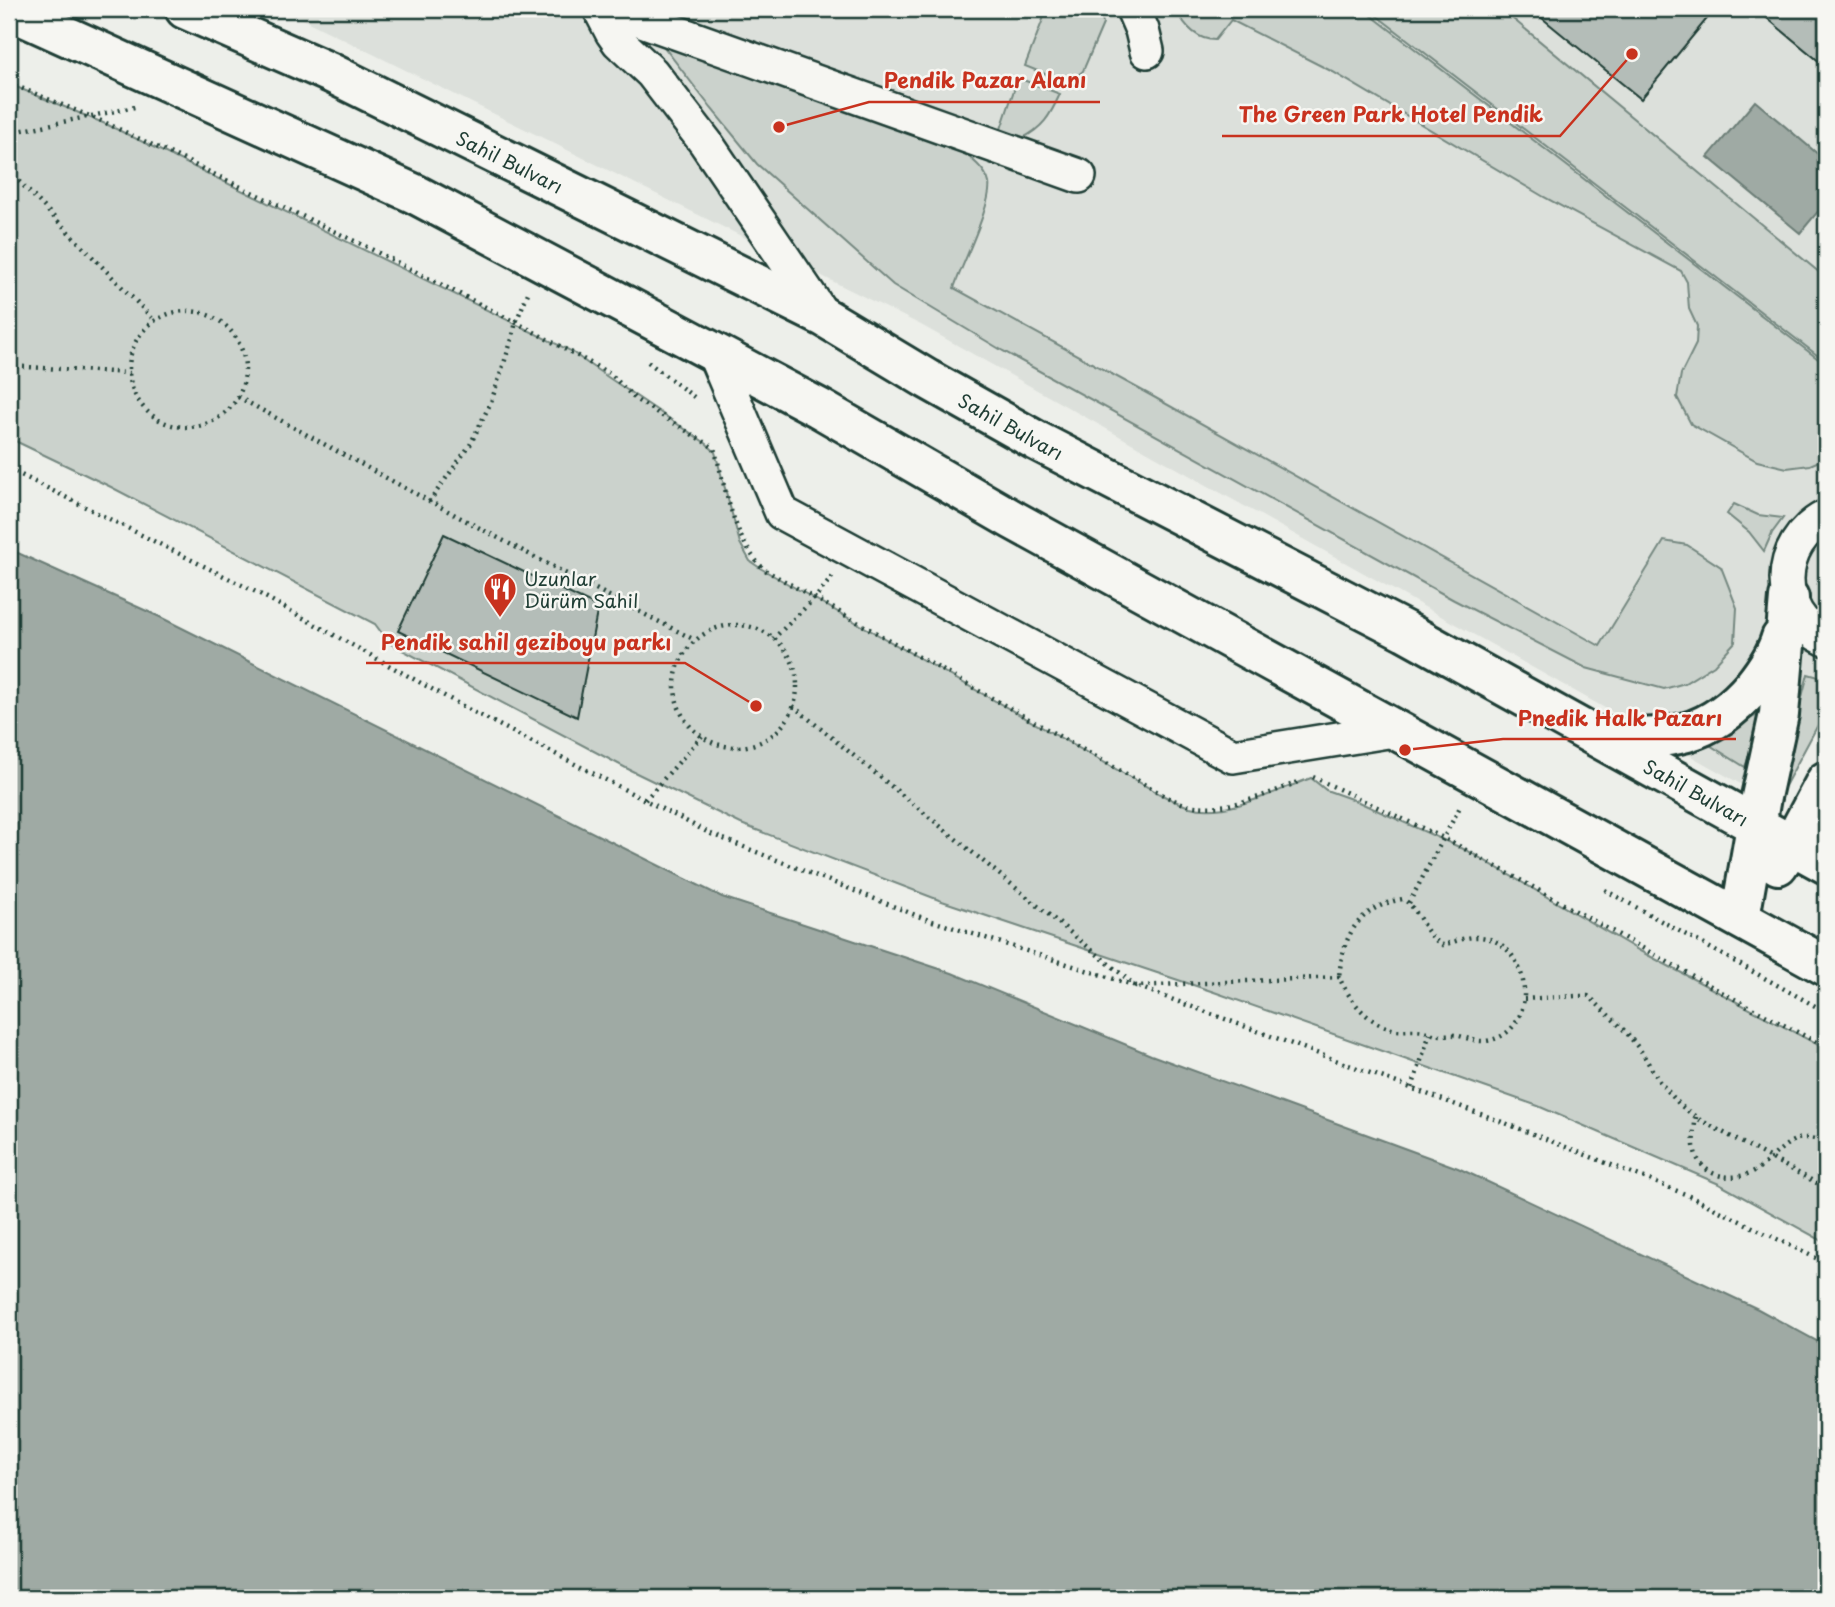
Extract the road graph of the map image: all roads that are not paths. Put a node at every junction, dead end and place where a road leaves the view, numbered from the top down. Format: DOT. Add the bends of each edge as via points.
graph roads {
  1 [pos="185,9"];
  2 [pos="600,9"];
  3 [pos="611,9"];
  4 [pos="1133,9"];
  5 [pos="9,10"];
  6 [pos="1147,51"];
  7 [pos="1079,176"];
  8 [pos="824,317"];
  9 [pos="714,353"];
  10 [pos="1826,517"];
  11 [pos="1789,598"];
  12 [pos="1826,639"];
  13 [pos="1394,730"];
  14 [pos="1593,735"];
  15 [pos="1826,781"];
  16 [pos="1756,825"];
  17 [pos="1792,845"];
  18 [pos="1826,864"];
  19 [pos="1740,918"];
  20 [pos="1826,966"];
  1 -- 8 [label="highway, Sahil Bulvarı" via="331,73"];
  2 -- 8 [label="street" via="611,32 652,73 706,143"];
  3 -- 7 [label="street"];
  4 -- 6 [label="street"];
  5 -- 9 [label="highway" via="415,194"];
  8 -- 14 [label="highway, Sahil Bulvarı" via="1037,441 1405,631"];
  9 -- 13 [label="highway"];
  9 -- 13 [label="street" via="782,513 1233,756"];
  10 -- 11 [label="street" via="1799,539 1790,558"];
  11 -- 12 [label="street" via="1799,618"];
  11 -- 14 [label="highway" via="1780,642 1770,664 1720,718 1690,732 1660,738"];
  11 -- 16 [label="highway" via="1779,714"];
  13 -- 19 [label="highway"];
  14 -- 16 [label="highway, Sahil Bulvarı"];
  15 -- 17 [label="highway"];
  16 -- 17 [label="highway, Sahil Bulvarı"];
  16 -- 19 [label="highway"];
  17 -- 18 [label="highway, Sahil Bulvarı"];
  17 -- 19 [label="highway"];
  19 -- 20 [label="highway"];
}
